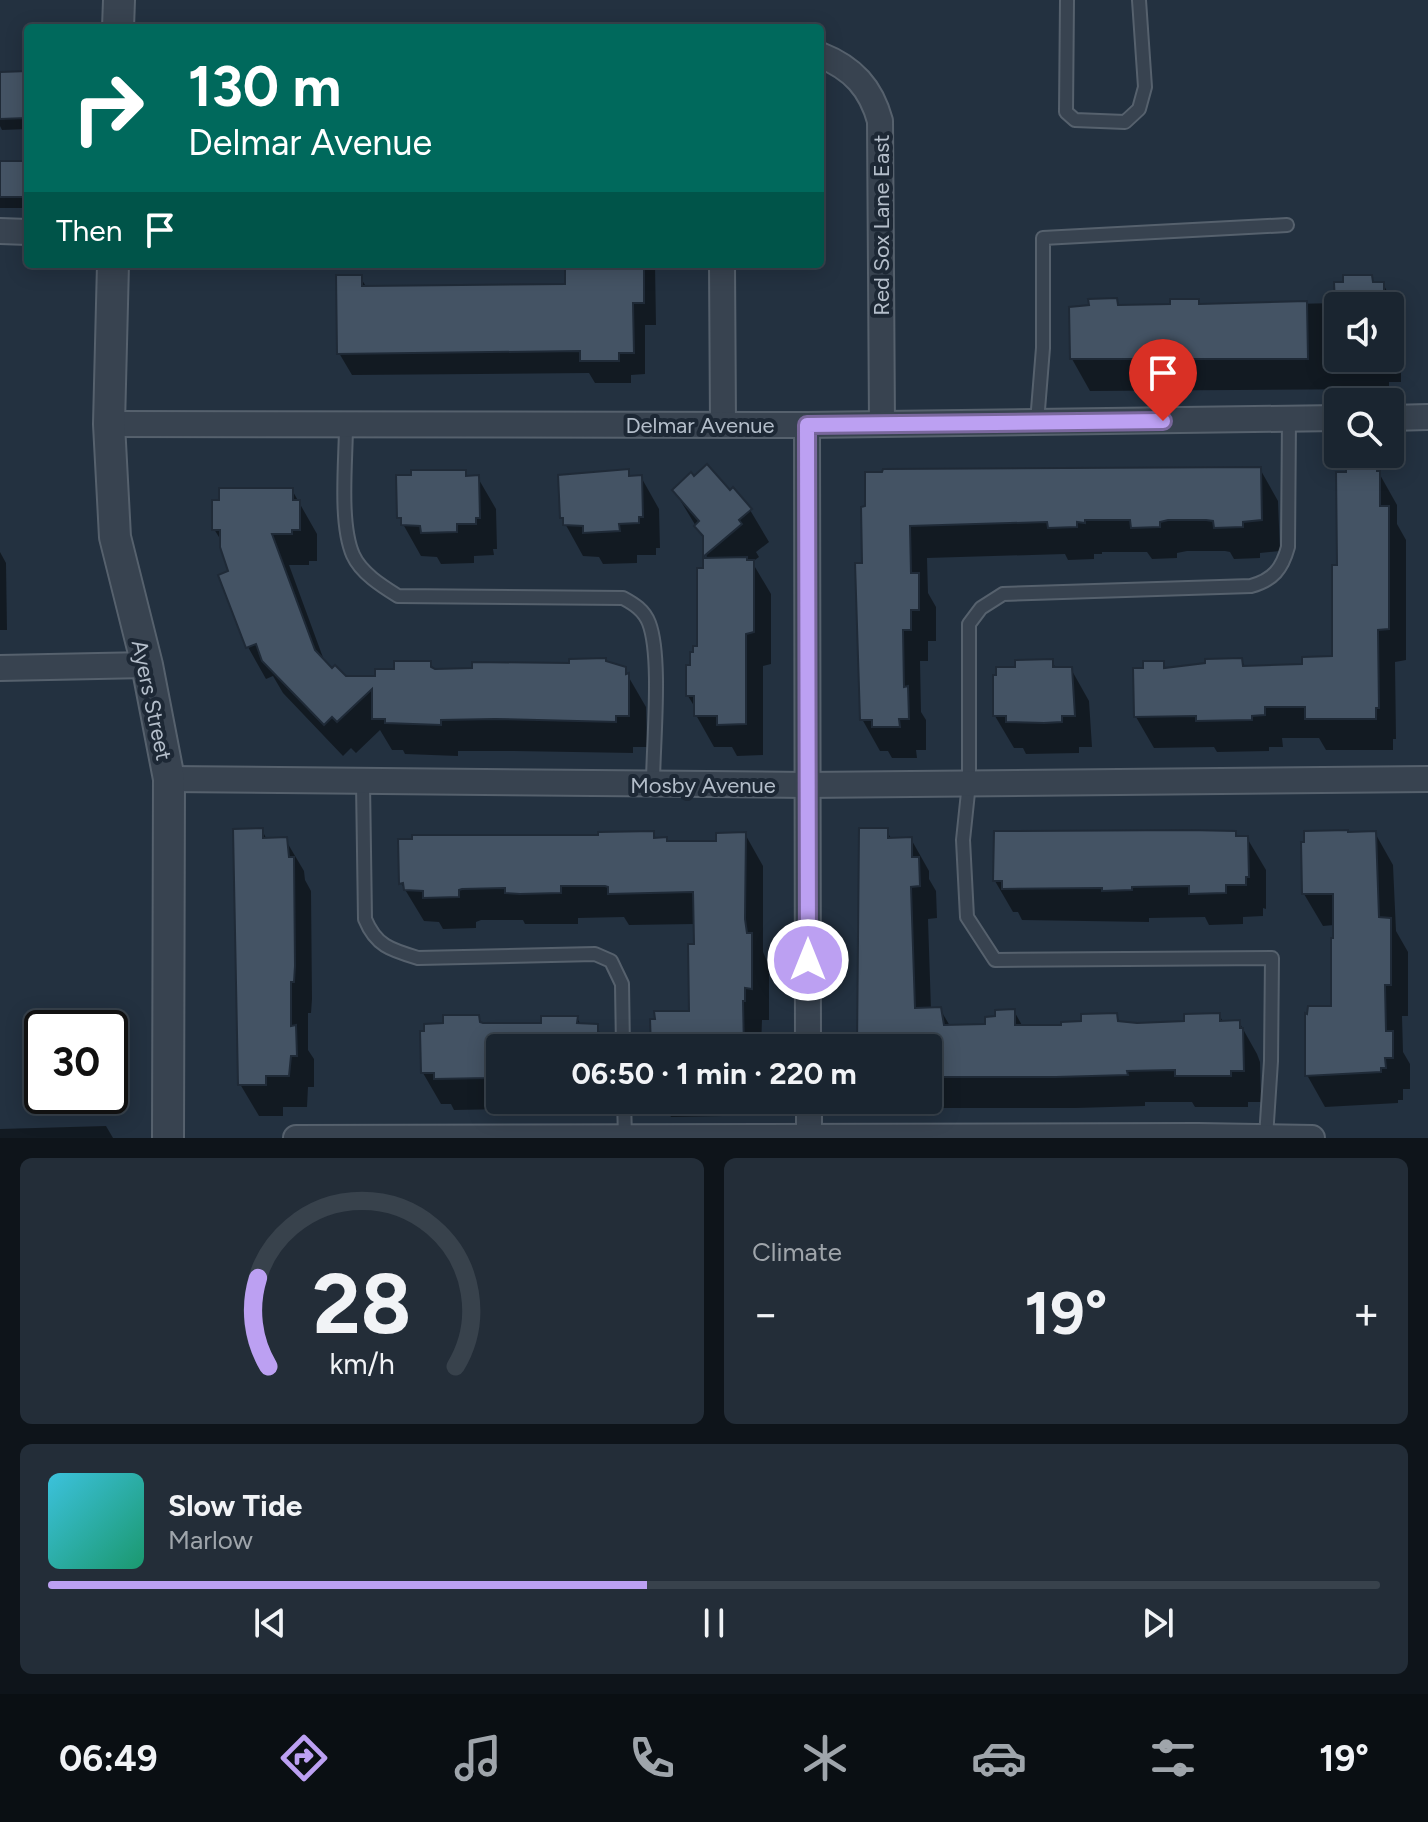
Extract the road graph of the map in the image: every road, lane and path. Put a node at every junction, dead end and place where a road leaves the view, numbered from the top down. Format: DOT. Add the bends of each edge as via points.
graph roads {
  1 [pos="119,0"];
  2 [pos="1067,0"];
  3 [pos="1139,0"];
  4 [pos="118,24"];
  5 [pos="824,57"];
  6 [pos="1287,225"];
  7 [pos="0,231"];
  8 [pos="24,232"];
  9 [pos="113,268"];
  10 [pos="722,268"];
  11 [pos="1428,417"];
  12 [pos="1324,418"];
  13 [pos="1404,418"];
  14 [pos="1289,419"];
  15 [pos="1037,422"];
  16 [pos="109,424"];
  17 [pos="882,424"];
  18 [pos="346,425"];
  19 [pos="723,425"];
  20 [pos="807,425"];
  21 [pos="147,665"];
  22 [pos="0,668"];
  23 [pos="169,779"];
  24 [pos="1428,779"];
  25 [pos="363,783"];
  26 [pos="969,783"];
  27 [pos="653,784"];
  28 [pos="806,785"];
  29 [pos="623,1034"];
  30 [pos="808,1034"];
  31 [pos="624,1114"];
  32 [pos="809,1114"];
  33 [pos="410,1137"];
  34 [pos="625,1137"];
  35 [pos="809,1137"];
  36 [pos="985,1137"];
  37 [pos="1198,1137"];
  38 [pos="1266,1137"];
  39 [pos="168,1138"];
  40 [pos="296,1138"];
  41 [pos="1312,1138"];
  1 -- 4 [label="street"];
  2 -- 3 [label="lane" via="1066,112 1075,120 1125,122 1139,109 1145,87"];
  5 -- 17 [label="street, Red Sox Lane East" via="864,84 880,121"];
  6 -- 15 [label="lane" via="1043,238"];
  7 -- 8 [label="street"];
  9 -- 16 [label="street, Ayers Street"];
  10 -- 19 [label="street"];
  11 -- 13 [label="street"];
  12 -- 14 [label="street, Delmar Avenue"];
  14 -- 15 [label="street, Delmar Avenue"];
  14 -- 26 [label="lane" via="1288,547 1283,565 1267,582 1021,592 1003,594 981,608 969,624"];
  15 -- 17 [label="street, Delmar Avenue"];
  16 -- 18 [label="street, Delmar Avenue"];
  16 -- 21 [label="street, Ayers Street" via="115,537"];
  17 -- 20 [label="street, Delmar Avenue"];
  18 -- 19 [label="street, Delmar Avenue"];
  18 -- 27 [label="lane" via="348,538 354,558 376,583 398,596 623,598 639,607 649,623 655,663"];
  19 -- 20 [label="street, Delmar Avenue"];
  20 -- 28 [label="street"];
  21 -- 22 [label="street"];
  21 -- 23 [label="street, Ayers Street"];
  23 -- 25 [label="street, Mosby Avenue"];
  23 -- 39 [label="street, Ayers Street"];
  24 -- 26 [label="street, Mosby Avenue"];
  25 -- 27 [label="street, Mosby Avenue"];
  25 -- 29 [label="lane" via="365,919 372,936 392,951 418,958 595,954 611,961 622,984"];
  26 -- 28 [label="street, Mosby Avenue"];
  26 -- 38 [label="lane" via="963,840 967,917 995,960 1272,958"];
  27 -- 28 [label="street, Mosby Avenue"];
  28 -- 30 [label="street"];
  31 -- 34 [label="lane"];
  32 -- 35 [label="street"];
  33 -- 34 [label="street"];
  33 -- 40 [label="street"];
  34 -- 35 [label="street"];
  35 -- 36 [label="street"];
  36 -- 37 [label="street"];
  37 -- 38 [label="street"];
  38 -- 41 [label="street"];
}
